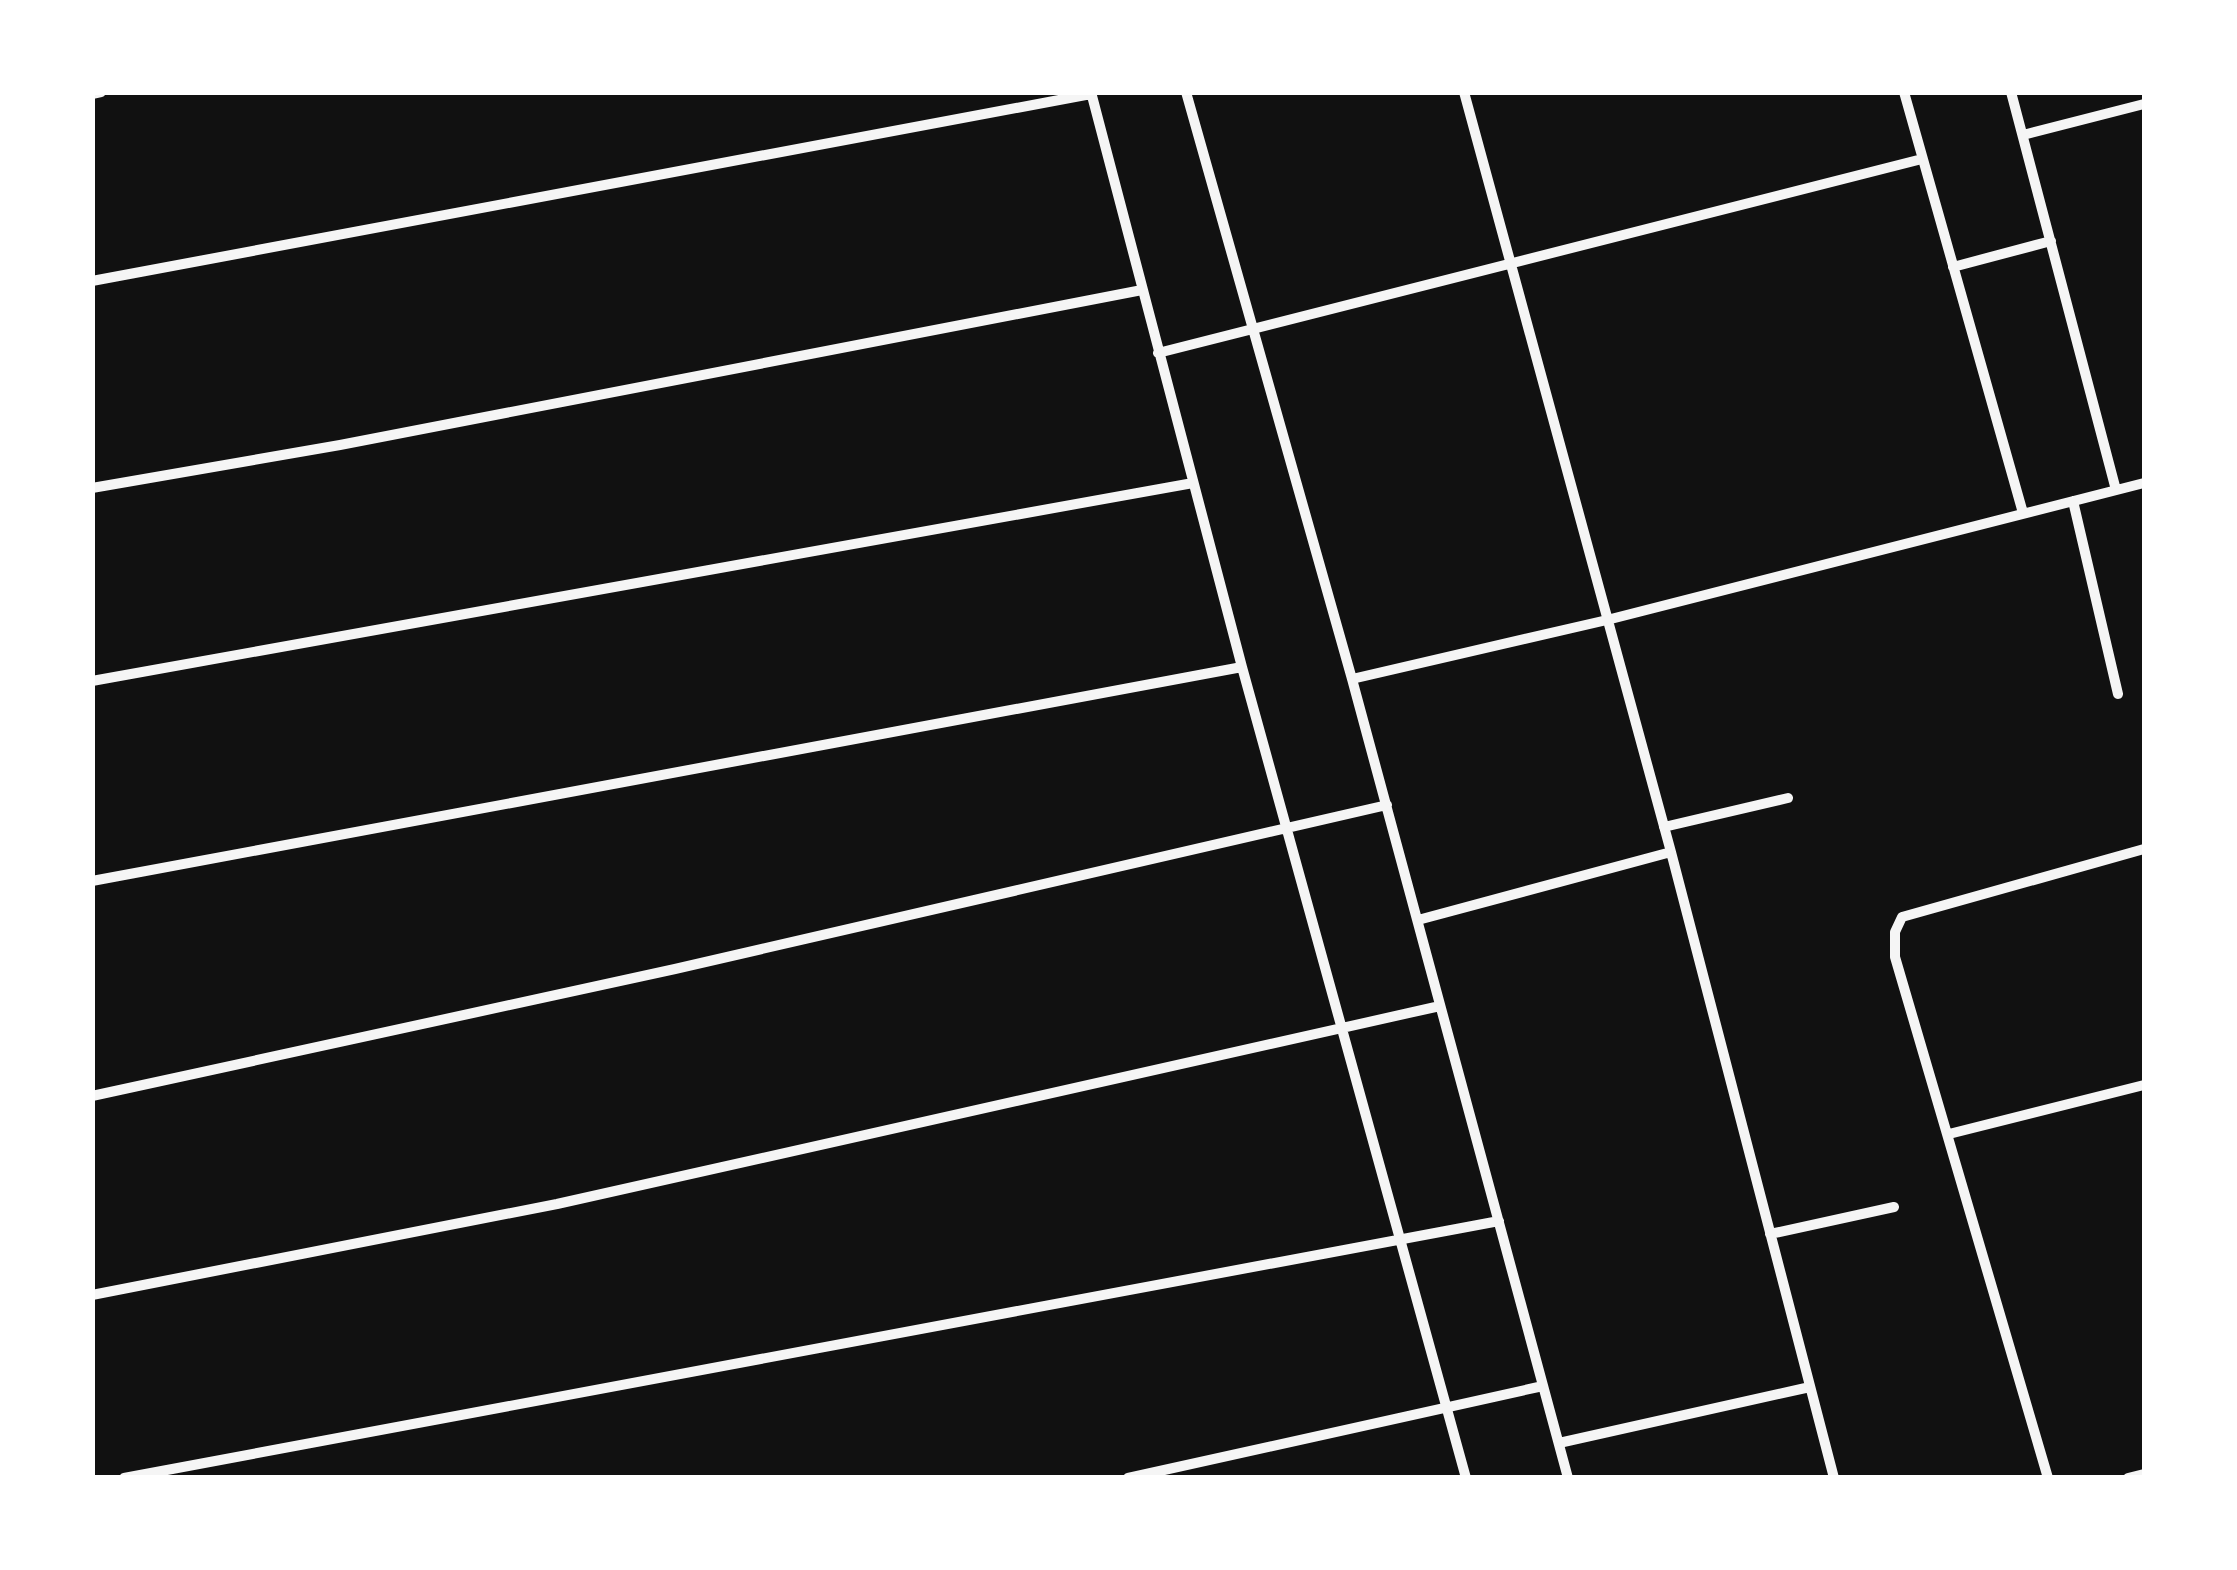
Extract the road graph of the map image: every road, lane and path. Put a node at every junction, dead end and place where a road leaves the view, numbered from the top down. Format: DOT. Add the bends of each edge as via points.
graph roads {
  1 [pos="101,92"];
  2 [pos="1186,92"];
  3 [pos="1464,92"];
  4 [pos="1904,92"];
  5 [pos="2011,92"];
  6 [pos="1091,93"];
  7 [pos="92,94"];
  8 [pos="2144,104"];
  9 [pos="2023,136"];
  10 [pos="1922,158"];
  11 [pos="2051,241"];
  12 [pos="1509,263"];
  13 [pos="1953,267"];
  14 [pos="92,281"];
  15 [pos="1142,290"];
  16 [pos="1255,328"];
  17 [pos="1158,353"];
  18 [pos="1193,482"];
  19 [pos="2144,483"];
  20 [pos="92,488"];
  21 [pos="2116,490"];
  22 [pos="2073,501"];
  23 [pos="2024,514"];
  24 [pos="1607,620"];
  25 [pos="1242,667"];
  26 [pos="1352,679"];
  27 [pos="92,681"];
  28 [pos="2118,694"];
  29 [pos="1788,798"];
  30 [pos="1386,805"];
  31 [pos="1286,828"];
  32 [pos="1664,828"];
  33 [pos="2144,849"];
  34 [pos="1671,852"];
  35 [pos="92,881"];
  36 [pos="1418,920"];
  37 [pos="1440,1006"];
  38 [pos="1340,1028"];
  39 [pos="2144,1085"];
  40 [pos="92,1096"];
  41 [pos="1949,1134"];
  42 [pos="1894,1206"];
  43 [pos="1499,1221"];
  44 [pos="1770,1234"];
  45 [pos="1399,1240"];
  46 [pos="92,1295"];
  47 [pos="1543,1386"];
  48 [pos="1810,1387"];
  49 [pos="1445,1408"];
  50 [pos="1559,1444"];
  51 [pos="2144,1474"];
  52 [pos="124,1478"];
  53 [pos="1128,1478"];
  54 [pos="1466,1478"];
  55 [pos="1568,1478"];
  56 [pos="1834,1478"];
  57 [pos="2048,1478"];
  58 [pos="2128,1478"];
  1 -- 7 [label="street"];
  2 -- 16 [label="street"];
  3 -- 12 [label="street"];
  4 -- 10 [label="street"];
  5 -- 9 [label="street"];
  6 -- 14 [label="street"];
  6 -- 15 [label="street"];
  8 -- 9 [label="street"];
  9 -- 11 [label="street"];
  10 -- 12 [label="street"];
  10 -- 13 [label="street"];
  11 -- 13 [label="street"];
  11 -- 21 [label="street"];
  12 -- 16 [label="street"];
  12 -- 24 [label="street"];
  13 -- 23 [label="street"];
  15 -- 17 [label="street"];
  15 -- 20 [label="street"];
  16 -- 17 [label="street"];
  16 -- 26 [label="street"];
  17 -- 18 [label="street"];
  18 -- 25 [label="street"];
  18 -- 27 [label="street"];
  19 -- 21 [label="street"];
  21 -- 22 [label="street"];
  22 -- 23 [label="street"];
  22 -- 28 [label="street"];
  23 -- 24 [label="street"];
  24 -- 26 [label="street"];
  24 -- 32 [label="street"];
  25 -- 31 [label="street"];
  25 -- 35 [label="street"];
  26 -- 30 [label="street"];
  29 -- 32 [label="street"];
  30 -- 31 [label="street"];
  30 -- 36 [label="street"];
  31 -- 38 [label="street"];
  31 -- 40 [label="street"];
  32 -- 34 [label="street"];
  33 -- 41 [label="street" via="1902,917 1896,957"];
  34 -- 36 [label="street"];
  34 -- 44 [label="street"];
  36 -- 37 [label="street"];
  37 -- 38 [label="street"];
  37 -- 43 [label="street"];
  38 -- 45 [label="street"];
  38 -- 46 [label="street" via="558,1204"];
  39 -- 41 [label="street"];
  41 -- 57 [label="street"];
  42 -- 44 [label="street"];
  43 -- 45 [label="street"];
  43 -- 47 [label="street"];
  44 -- 48 [label="street"];
  45 -- 49 [label="street"];
  45 -- 52 [label="street"];
  47 -- 49 [label="street"];
  47 -- 50 [label="street"];
  48 -- 50 [label="street"];
  48 -- 56 [label="street"];
  49 -- 53 [label="street"];
  49 -- 54 [label="street"];
  50 -- 55 [label="street"];
  51 -- 58 [label="street"];
}
